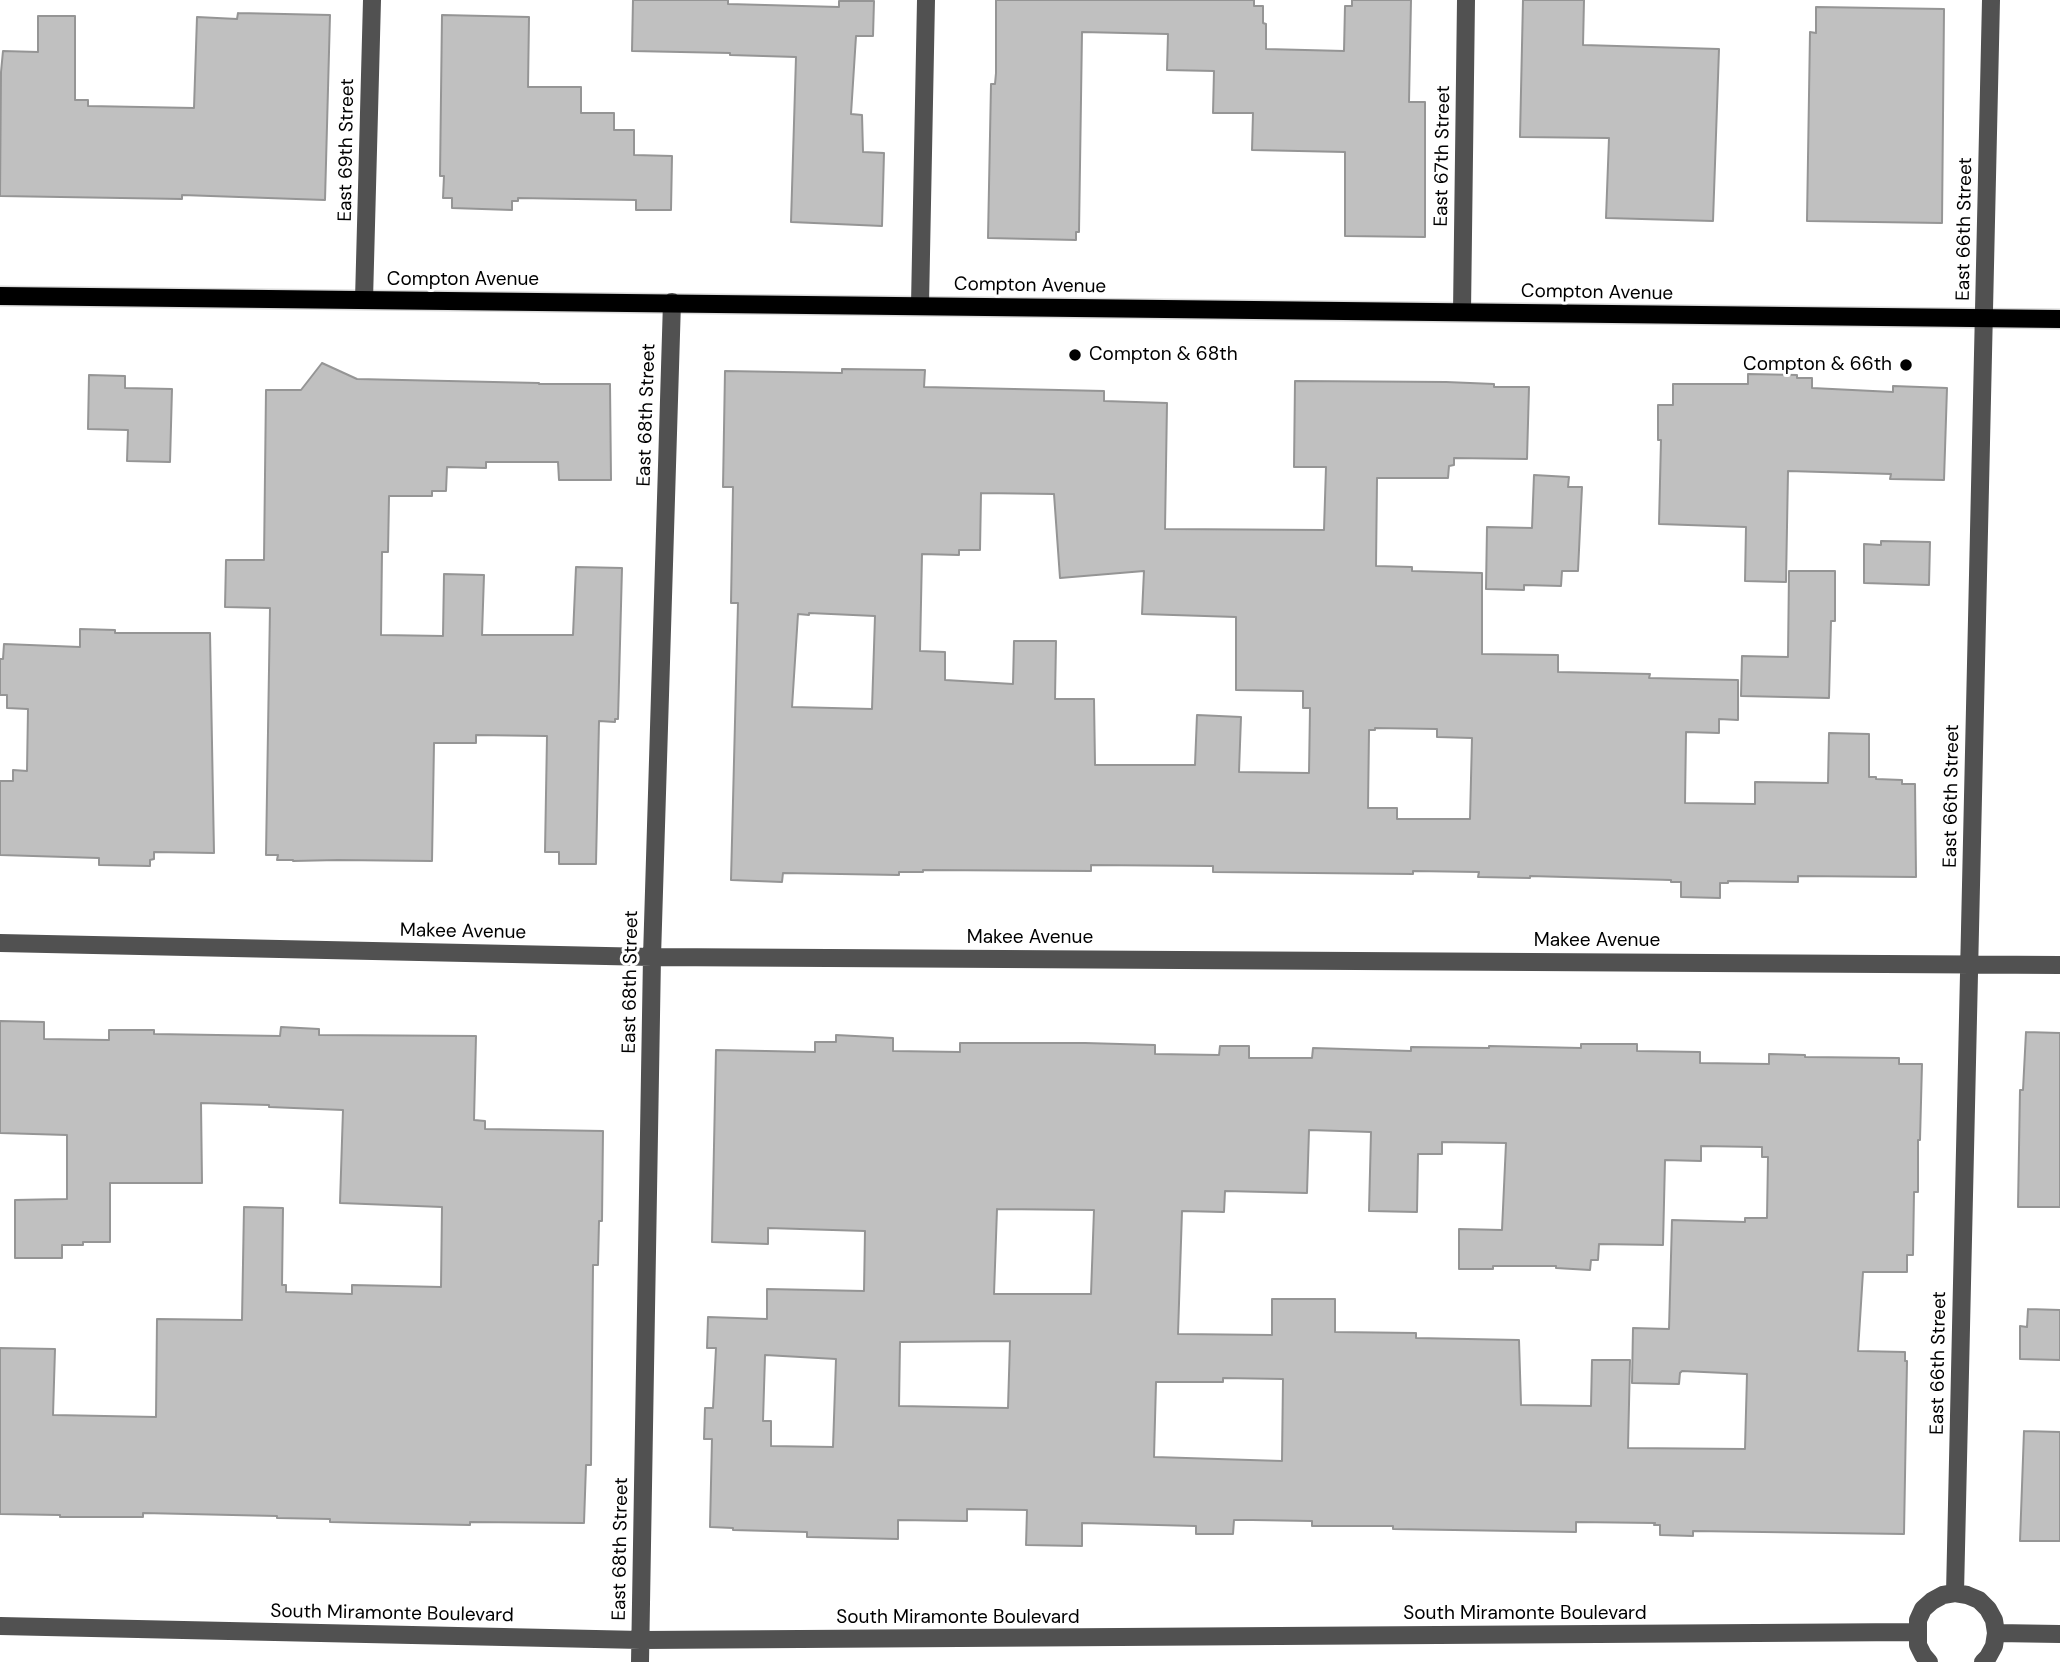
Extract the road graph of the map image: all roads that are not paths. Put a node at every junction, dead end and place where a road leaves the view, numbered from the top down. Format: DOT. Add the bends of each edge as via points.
graph roads {
  1 [pos="372,0"];
  2 [pos="926,0"];
  3 [pos="1466,0"];
  4 [pos="1992,0"];
  5 [pos="0,296"];
  6 [pos="365,300"];
  7 [pos="672,302"];
  8 [pos="920,305"];
  9 [pos="1462,312"];
  10 [pos="1984,318"];
  11 [pos="2060,319"];
  12 [pos="0,943"];
  13 [pos="652,957"];
  14 [pos="1969,963"];
  15 [pos="2060,965"];
  16 [pos="1955,1593"];
  17 [pos="0,1626"];
  18 [pos="1916,1632"];
  19 [pos="1996,1633"];
  20 [pos="2060,1634"];
  21 [pos="640,1640"];
  22 [pos="640,1662"];
  23 [pos="1929,1662"];
  24 [pos="1983,1662"];
  1 -- 6 [label="street, East 69th Street"];
  2 -- 8 [label="street"];
  3 -- 9 [label="street, East 67th Street"];
  4 -- 10 [label="street, East 66th Street"];
  5 -- 6 [label="main road, Compton Avenue"];
  6 -- 7 [label="main road, Compton Avenue"];
  7 -- 8 [label="main road, Compton Avenue"];
  7 -- 13 [label="street, East 68th Street"];
  8 -- 9 [label="main road, Compton Avenue"];
  9 -- 10 [label="main road, Compton Avenue"];
  10 -- 11 [label="main road, Compton Avenue"];
  10 -- 14 [label="street, East 66th Street"];
  12 -- 13 [label="street, Makee Avenue"];
  13 -- 14 [label="street, Makee Avenue"];
  13 -- 21 [label="street, East 68th Street"];
  14 -- 15 [label="street, Makee Avenue"];
  14 -- 16 [label="street, East 66th Street"];
  16 -- 18 [label="street" via="1943,1595 1923,1609"];
  16 -- 19 [label="street" via="1979,1600 1994,1620"];
  17 -- 21 [label="street, South Miramonte Boulevard"];
  18 -- 21 [label="street, South Miramonte Boulevard"];
  18 -- 23 [label="street"];
  19 -- 20 [label="street"];
  19 -- 24 [label="street"];
  21 -- 22 [label="street, East 68th Street"];
}
